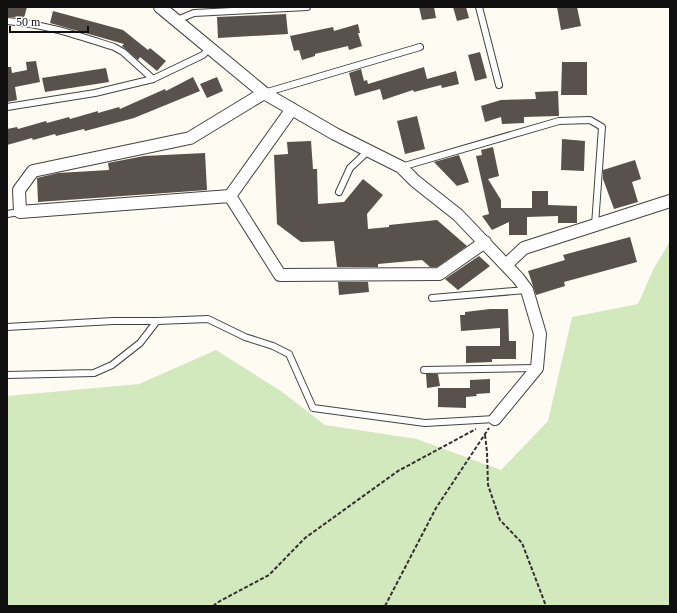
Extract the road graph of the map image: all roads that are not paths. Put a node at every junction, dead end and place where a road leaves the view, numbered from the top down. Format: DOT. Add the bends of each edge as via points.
graph roads {
  1 [pos="160,7"];
  2 [pos="307,7"];
  3 [pos="479,7"];
  4 [pos="175,21"];
  5 [pos="7,22"];
  6 [pos="420,47"];
  7 [pos="209,49"];
  8 [pos="153,79"];
  9 [pos="499,85"];
  10 [pos="264,92"];
  11 [pos="7,107"];
  12 [pos="292,109"];
  13 [pos="368,152"];
  14 [pos="401,167"];
  15 [pos="339,192"];
  16 [pos="230,196"];
  17 [pos="670,201"];
  18 [pos="20,212"];
  19 [pos="7,214"];
  20 [pos="595,225"];
  21 [pos="486,242"];
  22 [pos="506,265"];
  23 [pos="527,290"];
  24 [pos="432,298"];
  25 [pos="157,321"];
  26 [pos="7,327"];
  27 [pos="537,368"];
  28 [pos="424,370"];
  29 [pos="7,375"];
  30 [pos="495,418"];
  1 -- 4 [label="street"];
  2 -- 4 [label="lane" via="194,13"];
  3 -- 9 [label="lane"];
  4 -- 7 [label="street"];
  5 -- 8 [label="lane" via="49,27 114,47"];
  6 -- 10 [label="lane"];
  7 -- 8 [label="lane" via="203,55"];
  7 -- 10 [label="street"];
  8 -- 11 [label="lane" via="95,93"];
  10 -- 12 [label="street"];
  10 -- 18 [label="street" via="190,138 32,171 19,190"];
  12 -- 13 [label="street"];
  12 -- 16 [label="street"];
  13 -- 14 [label="street"];
  13 -- 15 [label="lane" via="350,168"];
  14 -- 20 [label="lane" via="559,121 590,120 602,127"];
  14 -- 21 [label="street"];
  16 -- 18 [label="street"];
  16 -- 21 [label="street" via="280,275 439,274"];
  17 -- 20 [label="street"];
  18 -- 19 [label="lane"];
  20 -- 22 [label="street" via="524,248"];
  21 -- 22 [label="street"];
  22 -- 23 [label="street"];
  23 -- 24 [label="lane"];
  23 -- 27 [label="street" via="540,334"];
  25 -- 26 [label="lane"];
  25 -- 29 [label="lane" via="140,342 112,365 94,373"];
  25 -- 30 [label="lane" via="208,319 288,354 313,408 425,423"];
  27 -- 28 [label="lane"];
  27 -- 30 [label="street"];
}
